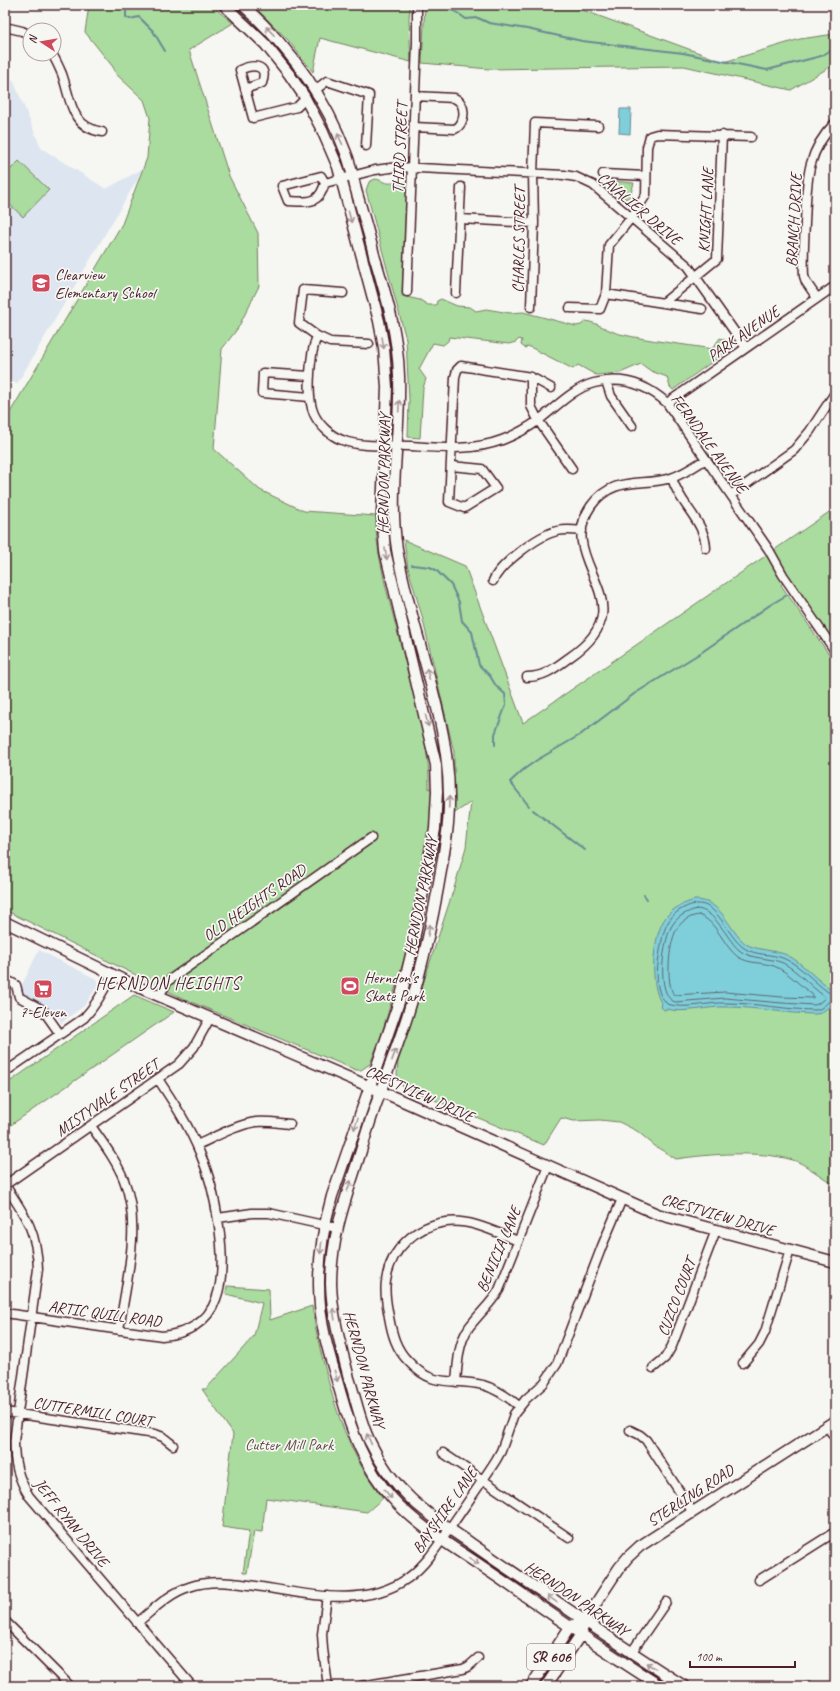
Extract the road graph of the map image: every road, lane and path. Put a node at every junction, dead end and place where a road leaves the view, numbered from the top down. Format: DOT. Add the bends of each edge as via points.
graph roads {
  1 [pos="224,5"];
  2 [pos="243,5"];
  3 [pos="417,5"];
  4 [pos="5,27"];
  5 [pos="22,31"];
  6 [pos="56,62"];
  7 [pos="245,90"];
  8 [pos="315,90"];
  9 [pos="415,96"];
  10 [pos="305,99"];
  11 [pos="835,123"];
  12 [pos="598,126"];
  13 [pos="414,127"];
  14 [pos="102,132"];
  15 [pos="722,136"];
  16 [pos="751,136"];
  17 [pos="366,146"];
  18 [pos="412,168"];
  19 [pos="533,174"];
  20 [pos="603,174"];
  21 [pos="353,176"];
  22 [pos="646,176"];
  23 [pos="341,179"];
  24 [pos="325,183"];
  25 [pos="461,187"];
  26 [pos="631,218"];
  27 [pos="460,219"];
  28 [pos="534,223"];
  29 [pos="696,277"];
  30 [pos="835,286"];
  31 [pos="407,292"];
  32 [pos="342,293"];
  33 [pos="456,293"];
  34 [pos="606,294"];
  35 [pos="817,298"];
  36 [pos="663,303"];
  37 [pos="531,307"];
  38 [pos="570,308"];
  39 [pos="702,309"];
  40 [pos="317,336"];
  41 [pos="369,344"];
  42 [pos="746,348"];
  43 [pos="310,376"];
  44 [pos="531,377"];
  45 [pos="606,381"];
  46 [pos="551,388"];
  47 [pos="835,393"];
  48 [pos="310,397"];
  49 [pos="667,403"];
  50 [pos="538,420"];
  51 [pos="632,426"];
  52 [pos="385,445"];
  53 [pos="397,445"];
  54 [pos="452,448"];
  55 [pos="706,459"];
  56 [pos="451,466"];
  57 [pos="572,469"];
  58 [pos="672,478"];
  59 [pos="731,495"];
  60 [pos="582,531"];
  61 [pos="706,548"];
  62 [pos="493,581"];
  63 [pos="835,651"];
  64 [pos="527,677"];
  65 [pos="371,838"];
  66 [pos="5,922"];
  67 [pos="112,974"];
  68 [pos="5,979"];
  69 [pos="159,996"];
  70 [pos="210,1018"];
  71 [pos="60,1034"];
  72 [pos="5,1072"];
  73 [pos="158,1079"];
  74 [pos="369,1087"];
  75 [pos="380,1092"];
  76 [pos="290,1124"];
  77 [pos="91,1126"];
  78 [pos="197,1145"];
  79 [pos="548,1166"];
  80 [pos="5,1185"];
  81 [pos="622,1199"];
  82 [pos="218,1218"];
  83 [pos="324,1225"];
  84 [pos="337,1228"];
  85 [pos="716,1230"];
  86 [pos="518,1241"];
  87 [pos="790,1250"];
  88 [pos="835,1262"];
  89 [pos="5,1313"];
  90 [pos="32,1317"];
  91 [pos="119,1330"];
  92 [pos="743,1363"];
  93 [pos="653,1368"];
  94 [pos="456,1382"];
  95 [pos="519,1406"];
  96 [pos="5,1412"];
  97 [pos="18,1414"];
  98 [pos="831,1423"];
  99 [pos="630,1430"];
  100 [pos="835,1438"];
  101 [pos="173,1445"];
  102 [pos="443,1452"];
  103 [pos="483,1480"];
  104 [pos="692,1511"];
  105 [pos="449,1529"];
  106 [pos="835,1532"];
  107 [pos="569,1538"];
  108 [pos="442,1539"];
  109 [pos="759,1580"];
  110 [pos="327,1596"];
  111 [pos="666,1602"];
  112 [pos="585,1620"];
  113 [pos="5,1621"];
  114 [pos="137,1623"];
  115 [pos="570,1627"];
  116 [pos="581,1634"];
  117 [pos="631,1653"];
  118 [pos="478,1658"];
  119 [pos="70,1686"];
  120 [pos="192,1686"];
  121 [pos="328,1686"];
  122 [pos="361,1686"];
  123 [pos="531,1686"];
  124 [pos="546,1686"];
  125 [pos="660,1686"];
  126 [pos="684,1686"];
  1 -- 10 [label="main road, HERNDON PARKWAY" via="273,53"];
  8 -- 2 [label="main road, HERNDON PARKWAY, one-way" via="284,46"];
  3 -- 9 [label="street, THIRD STREET"];
  4 -- 5 [label="street"];
  6 -- 14 [label="street" via="77,117 88,128"];
  7 -- 10 [label="street" via="253,118 297,107"];
  8 -- 17 [label="street" via="326,80 369,95"];
  21 -- 8 [label="main road, HERNDON PARKWAY, one-way" via="344,146"];
  9 -- 13 [label="street, THIRD STREET"];
  9 -- 13 [label="street" via="454,98 460,100 463,111 460,127 455,129"];
  10 -- 23 [label="main road, HERNDON PARKWAY" via="327,141"];
  11 -- 35 [label="street, BRANCH DRIVE" via="814,151 808,175 803,270 806,282"];
  12 -- 19 [label="street, CHARLES STREET" via="535,123"];
  13 -- 18 [label="street, THIRD STREET"];
  15 -- 16 [label="street"];
  15 -- 22 [label="street" via="650,136"];
  15 -- 29 [label="street, KNIGHT LANE" via="717,259"];
  18 -- 19 [label="street, CAVALIER DRIVE"];
  18 -- 21 [label="street, CAVALIER DRIVE" via="385,168"];
  18 -- 31 [label="street, THIRD STREET"];
  19 -- 26 [label="street, CAVALIER DRIVE" via="564,175 584,180"];
  19 -- 28 [label="street, CHARLES STREET"];
  20 -- 22 [label="street"];
  21 -- 23 [label="street, CAVALIER DRIVE"];
  53 -- 21 [label="main road, HERNDON PARKWAY, one-way" via="400,387 395,336"];
  22 -- 26 [label="street" via="646,195"];
  23 -- 24 [label="street, CAVALIER DRIVE"];
  23 -- 52 [label="main road, HERNDON PARKWAY, one-way" via="381,334 387,380"];
  24 -- 24 [label="street" via="321,176 282,186 288,201 310,202 322,193"];
  25 -- 27 [label="street"];
  26 -- 29 [label="street, CAVALIER DRIVE" via="688,266"];
  26 -- 34 [label="street" via="609,245"];
  27 -- 28 [label="street"];
  27 -- 33 [label="street"];
  28 -- 37 [label="street, CHARLES STREET"];
  29 -- 36 [label="street, KNIGHT LANE"];
  29 -- 42 [label="street, CAVALIER DRIVE"];
  30 -- 35 [label="street, PARK AVENUE"];
  32 -- 40 [label="street" via="303,290 299,324"];
  34 -- 36 [label="street"];
  34 -- 38 [label="street" via="600,309"];
  35 -- 42 [label="street, PARK AVENUE"];
  36 -- 39 [label="street"];
  40 -- 41 [label="street" via="330,342"];
  40 -- 43 [label="street, FERNDALE AVENUE" via="313,346"];
  42 -- 49 [label="street, PARK AVENUE"];
  43 -- 48 [label="street, FERNDALE AVENUE"];
  43 -- 48 [label="street" via="263,373 262,393"];
  44 -- 46 [label="street"];
  44 -- 50 [label="street" via="531,406"];
  44 -- 54 [label="street" via="461,366 455,377"];
  45 -- 49 [label="street, FERNDALE AVENUE" via="621,380 639,384"];
  45 -- 50 [label="street, FERNDALE AVENUE" via="594,383 574,393"];
  45 -- 51 [label="street" via="611,396"];
  47 -- 59 [label="street" via="794,450"];
  48 -- 52 [label="street, FERNDALE AVENUE" via="314,414 335,436 353,443"];
  49 -- 55 [label="street, FERNDALE AVENUE"];
  50 -- 54 [label="street, FERNDALE AVENUE" via="500,440 478,446"];
  50 -- 57 [label="street"];
  52 -- 53 [label="street, FERNDALE AVENUE"];
  52 -- 74 [label="main road, HERNDON PARKWAY, one-way" via="382,513 385,551 434,752 437,791 435,829 411,955 401,996"];
  53 -- 54 [label="street, FERNDALE AVENUE"];
  75 -- 53 [label="main road, HERNDON PARKWAY, one-way" via="424,958 446,843 450,791 445,743 396,541 394,513"];
  54 -- 56 [label="street"];
  55 -- 58 [label="street"];
  55 -- 59 [label="street, FERNDALE AVENUE"];
  56 -- 56 [label="street" via="482,468 496,488 464,508 455,505 449,502"];
  58 -- 60 [label="street" via="631,482 604,492 591,506"];
  58 -- 61 [label="street" via="676,492 704,534"];
  59 -- 63 [label="street, FERNDALE AVENUE"];
  60 -- 62 [label="street" via="557,531 541,538 504,563"];
  60 -- 64 [label="street" via="583,549 603,602 600,624 594,637 584,648 549,672"];
  65 -- 69 [label="street, OLD HEIGHTS ROAD" via="168,981"];
  66 -- 67 [label="main road, CRESTVIEW DRIVE"];
  67 -- 69 [label="main road, CRESTVIEW DRIVE"];
  67 -- 71 [label="street" via="93,1008 84,1018"];
  68 -- 71 [label="street" via="16,985 19,996 44,1010"];
  69 -- 70 [label="main road, CRESTVIEW DRIVE"];
  70 -- 73 [label="street, MISTYVALE STREET" via="187,1056"];
  70 -- 74 [label="main road, CRESTVIEW DRIVE"];
  71 -- 72 [label="street"];
  73 -- 77 [label="street, MISTYVALE STREET"];
  73 -- 78 [label="street, ARTIC QUILL ROAD" via="177,1107"];
  74 -- 75 [label="main road, CRESTVIEW DRIVE"];
  74 -- 83 [label="main road, HERNDON PARKWAY, one-way"];
  75 -- 79 [label="main road, CRESTVIEW DRIVE"];
  84 -- 75 [label="main road, HERNDON PARKWAY, one-way"];
  76 -- 78 [label="street" via="255,1122"];
  77 -- 80 [label="street, MISTYVALE STREET"];
  77 -- 91 [label="street" via="118,1167 127,1187 132,1208 133,1238"];
  78 -- 82 [label="street, ARTIC QUILL ROAD" via="208,1176"];
  79 -- 81 [label="main road, CRESTVIEW DRIVE"];
  79 -- 86 [label="street, BENICIA LANE"];
  80 -- 90 [label="street, JEFF RYAN DRIVE" via="25,1215 35,1240 38,1269"];
  81 -- 85 [label="main road, CRESTVIEW DRIVE" via="657,1214"];
  81 -- 95 [label="street, BAYSHIRE LANE" via="557,1364 544,1383"];
  82 -- 83 [label="street" via="252,1213 269,1214"];
  82 -- 91 [label="street, ARTIC QUILL ROAD" via="221,1250 219,1292 207,1316 191,1329 173,1335 162,1336"];
  83 -- 84 [label="street"];
  83 -- 108 [label="main road, HERNDON PARKWAY, one-way" via="319,1268 320,1311 325,1338 357,1444 376,1478 392,1499"];
  105 -- 84 [label="main road, HERNDON PARKWAY, one-way" via="424,1512 402,1491 379,1459 368,1437 335,1321 332,1275"];
  85 -- 87 [label="main road, CRESTVIEW DRIVE"];
  85 -- 93 [label="street, CUZCO COURT" via="672,1346 665,1358"];
  86 -- 94 [label="street, BENICIA LANE" via="499,1290 488,1307 473,1321 462,1342"];
  86 -- 94 [label="street" via="468,1223 446,1222 430,1226 412,1236 397,1252 388,1270 385,1292 394,1341 407,1360 424,1374 436,1380"];
  87 -- 88 [label="main road, CRESTVIEW DRIVE"];
  87 -- 92 [label="street" via="765,1332"];
  89 -- 90 [label="street, ARTIC QUILL ROAD"];
  90 -- 91 [label="street, ARTIC QUILL ROAD"];
  90 -- 97 [label="street, JEFF RYAN DRIVE"];
  94 -- 95 [label="street" via="473,1383 494,1389"];
  95 -- 103 [label="street, BAYSHIRE LANE" via="501,1451"];
  96 -- 97 [label="street, CUTTERMILL COURT"];
  97 -- 101 [label="street, CUTTERMILL COURT" via="155,1434"];
  97 -- 114 [label="street, JEFF RYAN DRIVE" via="14,1452 22,1485"];
  98 -- 100 [label="street"];
  98 -- 104 [label="main road, STERLING ROAD"];
  99 -- 104 [label="street" via="646,1440"];
  102 -- 103 [label="street"];
  103 -- 105 [label="street, BAYSHIRE LANE"];
  103 -- 107 [label="street"];
  104 -- 112 [label="main road, STERLING ROAD" via="651,1538 628,1557"];
  105 -- 108 [label="street, BAYSHIRE LANE"];
  112 -- 105 [label="main road, HERNDON PARKWAY, one-way"];
  106 -- 109 [label="street"];
  108 -- 110 [label="street, BAYSHIRE LANE" via="418,1570 395,1586 368,1596"];
  108 -- 115 [label="main road, HERNDON PARKWAY, one-way"];
  110 -- 114 [label="street, BAYSHIRE LANE" via="224,1582 206,1583 176,1592"];
  110 -- 121 [label="street" via="322,1634"];
  111 -- 117 [label="street"];
  112 -- 115 [label="main road, SR 606"];
  112 -- 116 [label="main road, STERLING ROAD / SR 606"];
  112 -- 117 [label="main road, HERNDON PARKWAY"];
  113 -- 119 [label="street"];
  114 -- 120 [label="street, JEFF RYAN DRIVE"];
  115 -- 116 [label="main road, HERNDON PARKWAY"];
  115 -- 123 [label="main road, SR 606"];
  116 -- 124 [label="main road, STERLING ROAD / SR 606"];
  116 -- 125 [label="main road, HERNDON PARKWAY"];
  126 -- 117 [label="main road, HERNDON PARKWAY, one-way"];
  118 -- 122 [label="street" via="463,1669"];
}
